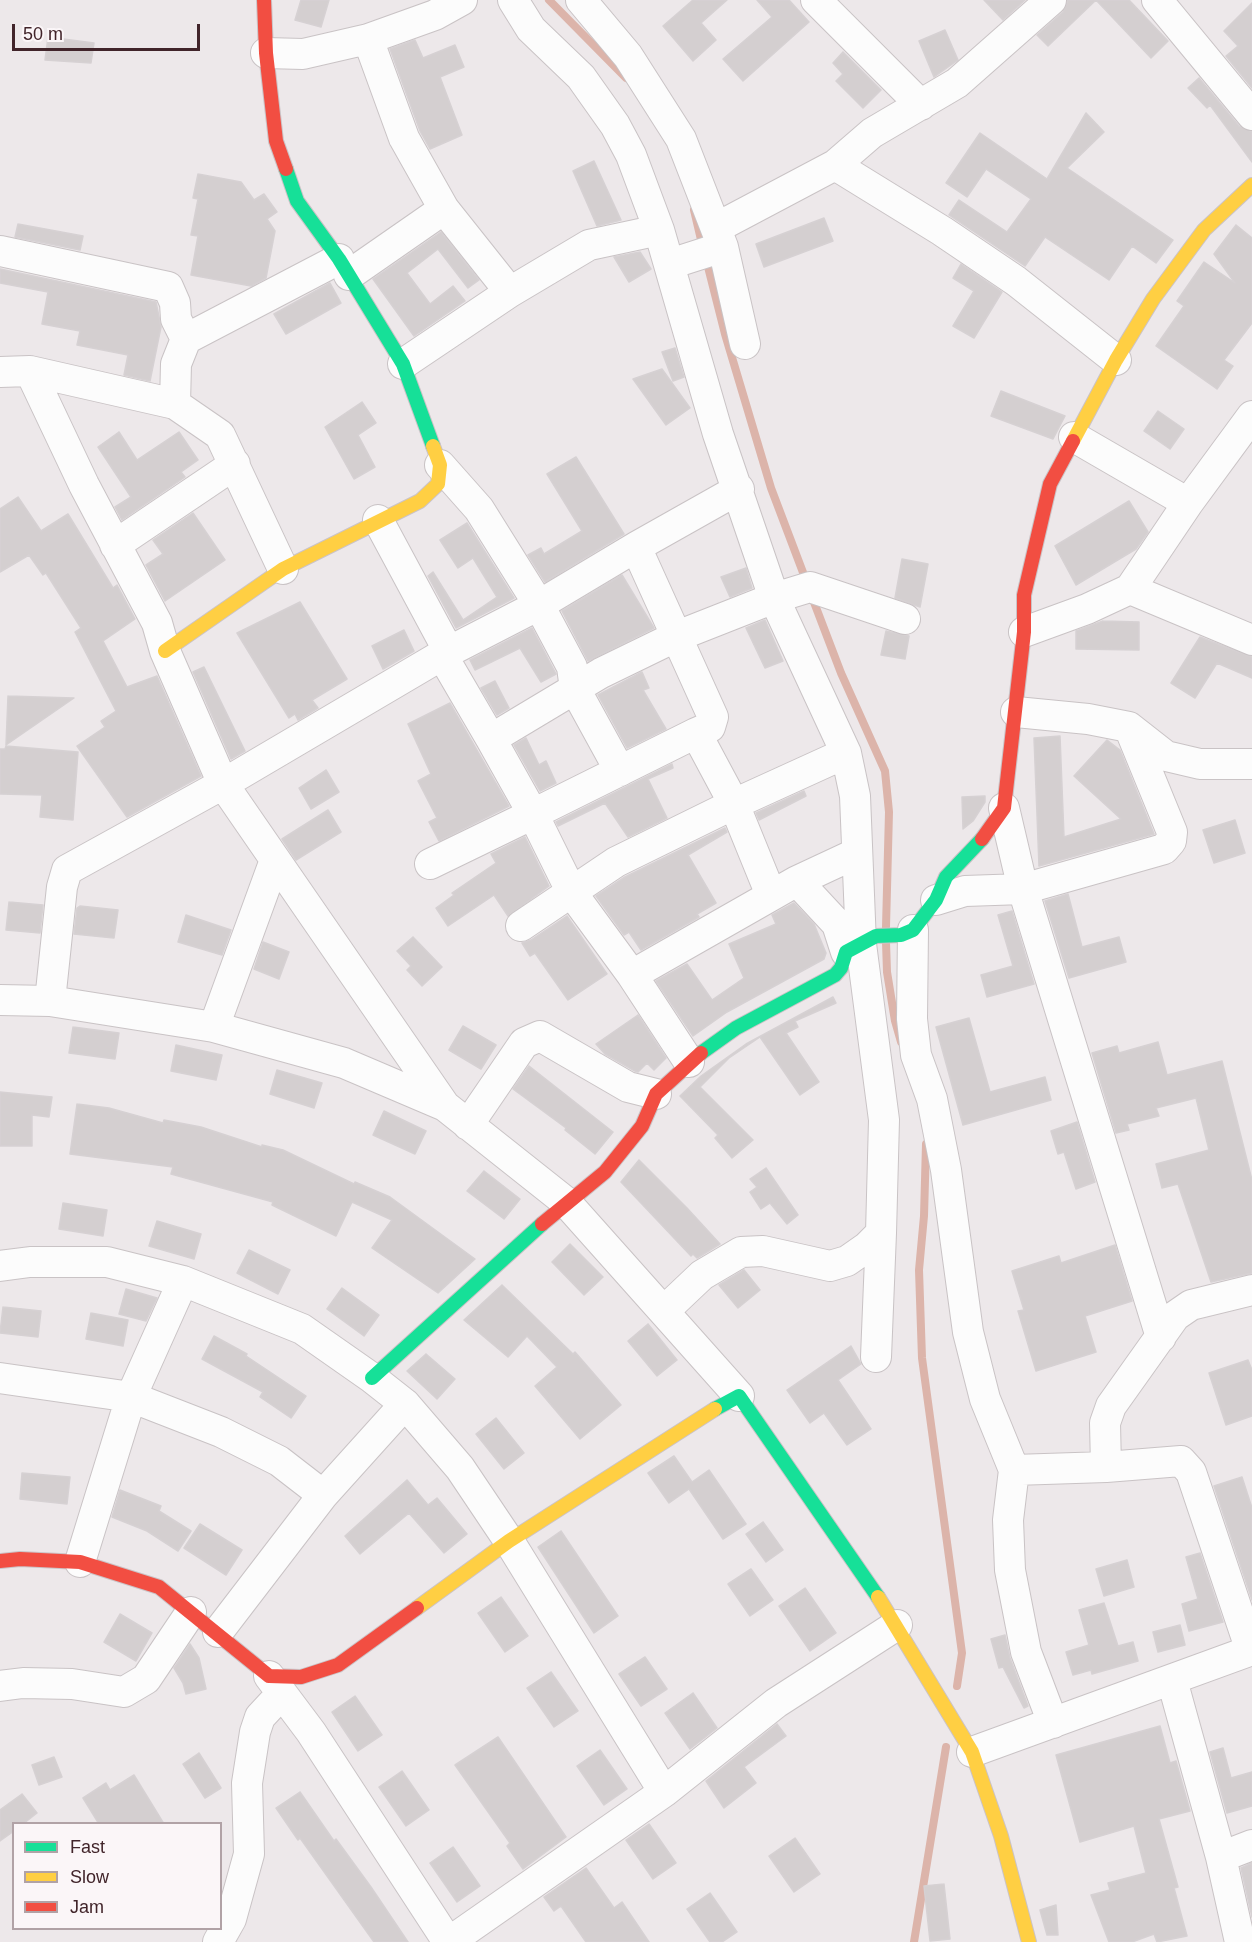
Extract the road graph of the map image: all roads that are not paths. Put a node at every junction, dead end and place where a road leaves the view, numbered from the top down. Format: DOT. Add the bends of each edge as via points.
graph roads {
  1 [pos="264,0"];
  2 [pos="462,0"];
  3 [pos="513,0"];
  4 [pos="581,0"];
  5 [pos="816,0"];
  6 [pos="1051,0"];
  7 [pos="1157,0"];
  8 [pos="368,39"];
  9 [pos="266,53"];
  10 [pos="921,105"];
  11 [pos="1252,115"];
  12 [pos="835,165"];
  13 [pos="1252,185"];
  14 [pos="444,209"];
  15 [pos="660,230"];
  16 [pos="701,250"];
  17 [pos="0,251"];
  18 [pos="344,267"];
  19 [pos="510,292"];
  20 [pos="186,339"];
  21 [pos="745,344"];
  22 [pos="1116,360"];
  23 [pos="403,364"];
  24 [pos="30,370"];
  25 [pos="0,372"];
  26 [pos="175,404"];
  27 [pos="1252,417"];
  28 [pos="1074,437"];
  29 [pos="235,464"];
  30 [pos="440,465"];
  31 [pos="738,489"];
  32 [pos="1188,503"];
  33 [pos="378,520"];
  34 [pos="115,545"];
  35 [pos="636,546"];
  36 [pos="283,569"];
  37 [pos="1130,589"];
  38 [pos="791,593"];
  39 [pos="539,604"];
  40 [pos="905,619"];
  41 [pos="1024,632"];
  42 [pos="675,637"];
  43 [pos="1252,640"];
  44 [pos="165,651"];
  45 [pos="445,653"];
  46 [pos="575,688"];
  47 [pos="1016,712"];
  48 [pos="1129,727"];
  49 [pos="696,733"];
  50 [pos="491,739"];
  51 [pos="846,753"];
  52 [pos="1252,764"];
  53 [pos="620,771"];
  54 [pos="222,784"];
  55 [pos="734,804"];
  56 [pos="1004,808"];
  57 [pos="533,814"];
  58 [pos="857,853"];
  59 [pos="275,860"];
  60 [pos="430,864"];
  61 [pos="784,888"];
  62 [pos="1023,889"];
  63 [pos="572,894"];
  64 [pos="936,900"];
  65 [pos="521,926"];
  66 [pos="907,932"];
  67 [pos="861,944"];
  68 [pos="632,975"];
  69 [pos="0,1000"];
  70 [pos="50,1001"];
  71 [pos="214,1027"];
  72 [pos="689,1062"];
  73 [pos="656,1094"];
  74 [pos="445,1106"];
  75 [pos="468,1125"];
  76 [pos="566,1202"];
  77 [pos="881,1233"];
  78 [pos="0,1266"];
  79 [pos="183,1281"];
  80 [pos="1252,1290"];
  81 [pos="664,1311"];
  82 [pos="1161,1337"];
  83 [pos="876,1357"];
  84 [pos="0,1378"];
  85 [pos="372,1378"];
  86 [pos="739,1396"];
  87 [pos="131,1397"];
  88 [pos="405,1404"];
  89 [pos="1106,1467"];
  90 [pos="1014,1470"];
  91 [pos="323,1496"];
  92 [pos="509,1541"];
  93 [pos="0,1561"];
  94 [pos="80,1562"];
  95 [pos="191,1612"];
  96 [pos="897,1625"];
  97 [pos="218,1632"];
  98 [pos="1252,1651"];
  99 [pos="1172,1680"];
  100 [pos="0,1686"];
  101 [pos="277,1687"];
  102 [pos="1053,1723"];
  103 [pos="972,1752"];
  104 [pos="664,1792"];
  105 [pos="1252,1845"];
  106 [pos="1221,1857"];
  107 [pos="218,1942"];
  108 [pos="449,1942"];
  109 [pos="1029,1942"];
  110 [pos="1240,1942"];
  1 -- 9 [label="street"];
  2 -- 8 [label="street" via="435,15"];
  3 -- 15 [label="street" via="531,29 581,77 615,125"];
  4 -- 16 [label="street" via="628,56 681,139"];
  5 -- 10 [label="street"];
  6 -- 10 [label="street" via="957,83"];
  7 -- 11 [label="street"];
  8 -- 9 [label="street" via="303,54"];
  8 -- 14 [label="street" via="404,138"];
  9 -- 18 [label="street" via="276,141 297,201"];
  10 -- 12 [label="street" via="872,133"];
  12 -- 16 [label="street"];
  12 -- 22 [label="street" via="1016,281"];
  13 -- 22 [label="street" via="1204,230 1153,299"];
  14 -- 18 [label="street"];
  14 -- 19 [label="street"];
  15 -- 16 [label="street"];
  15 -- 19 [label="street" via="589,245"];
  16 -- 21 [label="street"];
  16 -- 31 [label="street" via="718,434"];
  17 -- 20 [label="street" via="168,287"];
  18 -- 20 [label="street"];
  18 -- 23 [label="street"];
  19 -- 23 [label="street"];
  20 -- 26 [label="street" via="176,364"];
  22 -- 28 [label="street"];
  23 -- 30 [label="street"];
  24 -- 25 [label="street"];
  24 -- 26 [label="street"];
  24 -- 34 [label="street"];
  26 -- 29 [label="street" via="220,435"];
  27 -- 32 [label="street"];
  28 -- 32 [label="street"];
  28 -- 41 [label="street" via="1050,484 1034,545 1024,595"];
  29 -- 34 [label="street"];
  29 -- 36 [label="street"];
  30 -- 33 [label="street" via="438,484 420,501"];
  30 -- 39 [label="street" via="479,509"];
  31 -- 35 [label="street"];
  31 -- 38 [label="street"];
  32 -- 37 [label="street"];
  33 -- 36 [label="street"];
  33 -- 45 [label="street"];
  34 -- 44 [label="street" via="157,623"];
  35 -- 39 [label="street"];
  35 -- 42 [label="street"];
  36 -- 44 [label="street"];
  37 -- 41 [label="street"];
  37 -- 43 [label="street"];
  38 -- 40 [label="street"];
  38 -- 42 [label="street"];
  38 -- 51 [label="street"];
  39 -- 45 [label="street"];
  39 -- 46 [label="street" via="572,667"];
  41 -- 47 [label="street"];
  42 -- 46 [label="street"];
  42 -- 49 [label="street" via="713,717 710,727"];
  44 -- 54 [label="street"];
  45 -- 50 [label="street"];
  45 -- 54 [label="street"];
  46 -- 50 [label="street"];
  46 -- 53 [label="street"];
  47 -- 48 [label="street" via="1088,718"];
  47 -- 56 [label="street"];
  48 -- 52 [label="street" via="1166,756 1200,764"];
  48 -- 62 [label="street" via="1172,832 1171,841 1164,849"];
  49 -- 53 [label="street"];
  49 -- 55 [label="street"];
  50 -- 57 [label="street"];
  51 -- 55 [label="street"];
  51 -- 58 [label="street" via="855,796"];
  53 -- 57 [label="street"];
  54 -- 59 [label="street"];
  54 -- 70 [label="street" via="67,870"];
  55 -- 61 [label="street"];
  55 -- 63 [label="street" via="616,862"];
  56 -- 62 [label="street"];
  56 -- 64 [label="street" via="988,833 946,877"];
  57 -- 60 [label="street"];
  57 -- 63 [label="street"];
  58 -- 61 [label="street"];
  58 -- 67 [label="street"];
  59 -- 71 [label="street"];
  59 -- 74 [label="street"];
  61 -- 67 [label="street"];
  61 -- 68 [label="street"];
  62 -- 64 [label="street" via="965,891"];
  62 -- 82 [label="street"];
  63 -- 65 [label="street"];
  63 -- 68 [label="street"];
  64 -- 66 [label="street"];
  66 -- 67 [label="street"];
  66 -- 90 [label="street" via="916,1055 932,1099 946,1170 968,1332 985,1399"];
  67 -- 72 [label="street" via="835,975 736,1028"];
  67 -- 77 [label="street" via="884,1120"];
  68 -- 72 [label="street"];
  69 -- 70 [label="street"];
  70 -- 71 [label="street"];
  71 -- 74 [label="street" via="344,1063"];
  72 -- 73 [label="street"];
  73 -- 75 [label="street" via="628,1088 540,1035 524,1043"];
  73 -- 76 [label="street" via="642,1126 605,1172"];
  74 -- 75 [label="street"];
  75 -- 76 [label="street"];
  76 -- 81 [label="street"];
  76 -- 85 [label="street"];
  77 -- 81 [label="street" via="847,1261 830,1266 763,1251 741,1252 702,1275"];
  77 -- 83 [label="street"];
  78 -- 79 [label="street" via="107,1262"];
  79 -- 85 [label="street" via="302,1329"];
  79 -- 87 [label="street"];
  80 -- 82 [label="street" via="1191,1305 1175,1316"];
  81 -- 86 [label="street"];
  82 -- 89 [label="street" via="1111,1406 1105,1423"];
  84 -- 87 [label="street"];
  85 -- 88 [label="street"];
  86 -- 92 [label="street"];
  86 -- 96 [label="street"];
  87 -- 91 [label="street" via="221,1432 279,1461"];
  87 -- 94 [label="street"];
  88 -- 91 [label="street"];
  88 -- 92 [label="street" via="460,1468"];
  89 -- 90 [label="street"];
  89 -- 98 [label="street" via="1181,1461 1191,1473"];
  90 -- 102 [label="street" via="1008,1520 1010,1570 1026,1652"];
  91 -- 97 [label="street"];
  92 -- 101 [label="street" via="338,1665"];
  92 -- 104 [label="street"];
  93 -- 94 [label="street"];
  94 -- 95 [label="street" via="159,1587"];
  95 -- 97 [label="street"];
  95 -- 100 [label="street" via="146,1678 124,1692 72,1684"];
  96 -- 103 [label="street"];
  96 -- 104 [label="street" via="776,1703"];
  97 -- 101 [label="street"];
  98 -- 99 [label="street"];
  99 -- 102 [label="street"];
  99 -- 106 [label="street"];
  101 -- 107 [label="street" via="273,1703 260,1717 255,1732 247,1783 249,1854 231,1919"];
  101 -- 108 [label="street" via="311,1732"];
  102 -- 103 [label="street"];
  103 -- 109 [label="street" via="1001,1836"];
  104 -- 108 [label="street"];
  105 -- 106 [label="street"];
  106 -- 110 [label="street"];
}
